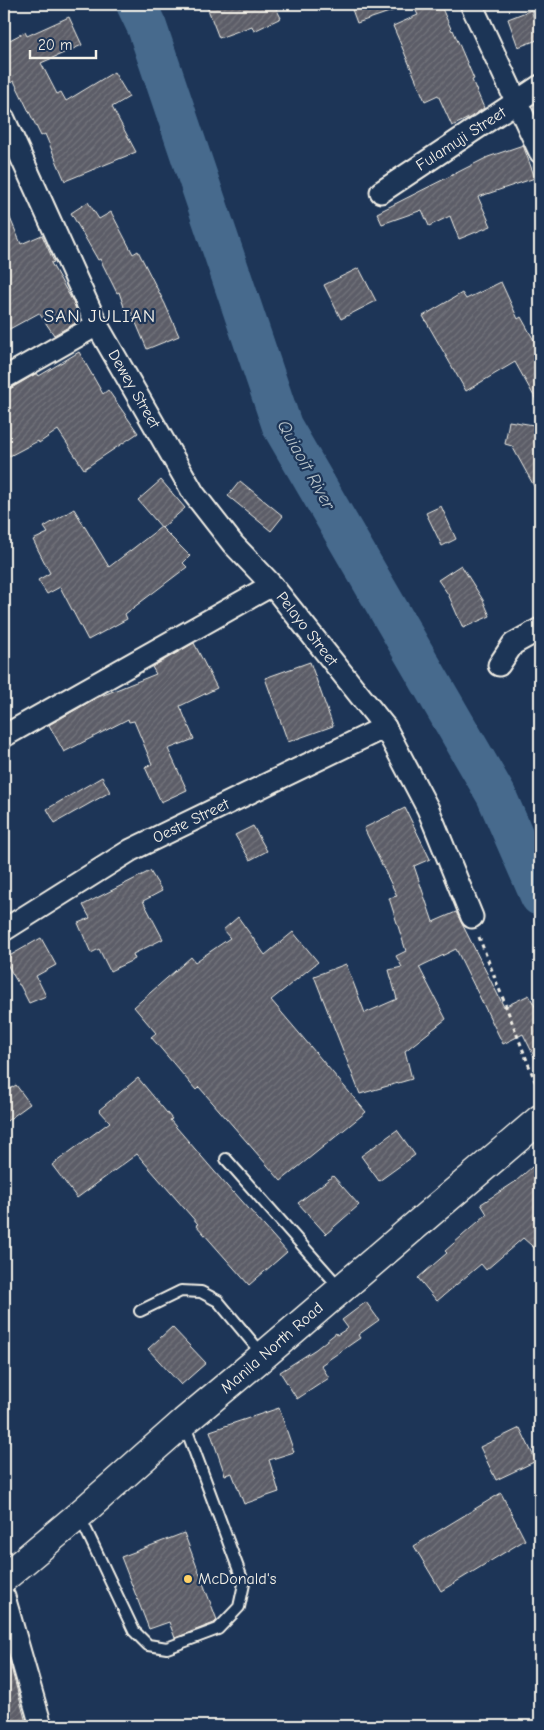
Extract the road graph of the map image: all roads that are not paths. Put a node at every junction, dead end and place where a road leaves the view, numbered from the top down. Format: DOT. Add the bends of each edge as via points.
graph roads {
  1 [pos="471,4"];
  2 [pos="540,86"];
  3 [pos="518,102"];
  4 [pos="5,124"];
  5 [pos="540,152"];
  6 [pos="381,192"];
  7 [pos="97,325"];
  8 [pos="4,378"];
  9 [pos="272,585"];
  10 [pos="540,629"];
  11 [pos="499,665"];
  12 [pos="385,727"];
  13 [pos="4,736"];
  14 [pos="472,918"];
  15 [pos="4,930"];
  16 [pos="540,1119"];
  17 [pos="226,1159"];
  18 [pos="340,1289"];
  19 [pos="140,1311"];
  20 [pos="263,1356"];
  21 [pos="184,1422"];
  22 [pos="79,1515"];
  23 [pos="4,1578"];
  24 [pos="4,1597"];
  25 [pos="41,1726"];
  1 -- 3 [label="street"];
  2 -- 3 [label="street, Fulamuji Street"];
  3 -- 5 [label="street"];
  3 -- 6 [label="street, Fulamuji Street"];
  4 -- 7 [label="street, Dewey Street"];
  7 -- 8 [label="street"];
  7 -- 9 [label="street, Dewey Street" via="194,494 233,544"];
  9 -- 12 [label="street, Pelayo Street"];
  9 -- 13 [label="street, Pelayo Street"];
  10 -- 11 [label="street" via="513,644"];
  12 -- 14 [label="street, Pelayo Street" via="428,808"];
  12 -- 15 [label="street, Oeste Street" via="131,850"];
  16 -- 18 [label="highway, Manila North Road"];
  17 -- 18 [label="lane"];
  18 -- 20 [label="highway, Manila North Road"];
  19 -- 20 [label="lane" via="181,1291 201,1292 218,1301"];
  20 -- 21 [label="highway, Manila North Road"];
  21 -- 22 [label="highway, Manila North Road"];
  21 -- 22 [label="lane" via="244,1584 238,1607 218,1629 167,1648 148,1645 134,1631"];
  22 -- 23 [label="highway, Manila North Road"];
  24 -- 25 [label="street"];
}
